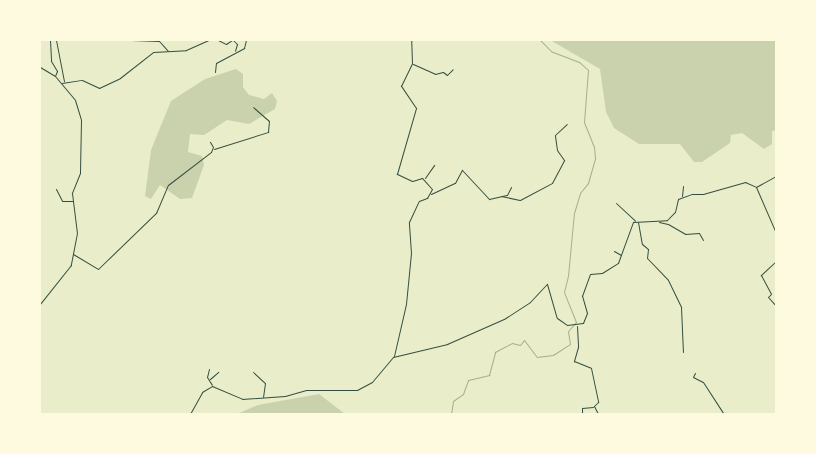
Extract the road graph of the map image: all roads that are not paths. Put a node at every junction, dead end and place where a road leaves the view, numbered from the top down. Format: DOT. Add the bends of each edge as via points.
graph roads {
  1 [pos="50,40"];
  2 [pos="56,40"];
  3 [pos="131,40"];
  4 [pos="208,40"];
  5 [pos="218,40"];
  6 [pos="232,40"];
  7 [pos="246,40"];
  8 [pos="411,40"];
  9 [pos="168,51"];
  10 [pos="234,51"];
  11 [pos="412,64"];
  12 [pos="40,67"];
  13 [pos="453,69"];
  14 [pos="214,72"];
  15 [pos="55,76"];
  16 [pos="63,82"];
  17 [pos="253,107"];
  18 [pos="567,124"];
  19 [pos="210,142"];
  20 [pos="213,149"];
  21 [pos="434,166"];
  22 [pos="776,176"];
  23 [pos="424,179"];
  24 [pos="683,186"];
  25 [pos="511,187"];
  26 [pos="756,187"];
  27 [pos="56,190"];
  28 [pos="431,194"];
  29 [pos="501,196"];
  30 [pos="683,197"];
  31 [pos="74,201"];
  32 [pos="616,203"];
  33 [pos="637,221"];
  34 [pos="658,222"];
  35 [pos="776,233"];
  36 [pos="703,240"];
  37 [pos="614,250"];
  38 [pos="72,254"];
  39 [pos="621,256"];
  40 [pos="776,261"];
  41 [pos="40,304"];
  42 [pos="776,306"];
  43 [pos="577,325"];
  44 [pos="683,352"];
  45 [pos="393,357"];
  46 [pos="209,369"];
  47 [pos="218,372"];
  48 [pos="253,372"];
  49 [pos="695,373"];
  50 [pos="209,379"];
  51 [pos="212,386"];
  52 [pos="776,390"];
  53 [pos="262,398"];
  54 [pos="776,403"];
  55 [pos="580,404"];
  56 [pos="594,406"];
  57 [pos="582,408"];
  58 [pos="190,414"];
  59 [pos="582,414"];
  60 [pos="598,414"];
  61 [pos="724,414"];
  1 -- 15 [label="street" via="51,61 57,71"];
  2 -- 16 [label="street"];
  3 -- 9 [label="street" via="159,41"];
  4 -- 9 [label="street" via="186,50"];
  5 -- 6 [label="street" via="226,44"];
  6 -- 10 [label="street" via="237,44"];
  7 -- 10 [label="street" via="244,48"];
  8 -- 11 [label="street"];
  9 -- 16 [label="street" via="153,52 120,78 99,88 82,80"];
  10 -- 14 [label="street" via="216,62"];
  11 -- 13 [label="street" via="434,74 443,72 447,75"];
  11 -- 23 [label="street" via="401,86 416,108 397,174 412,180"];
  12 -- 15 [label="street"];
  15 -- 16 [label="street"];
  16 -- 31 [label="street" via="76,102 81,120 80,172 72,192"];
  17 -- 20 [label="street" via="269,121 268,132"];
  18 -- 29 [label="street" via="556,135 557,150 564,160 552,183 520,200"];
  19 -- 20 [label="street"];
  20 -- 38 [label="street" via="203,161 168,185 156,213 98,269"];
  21 -- 23 [label="street"];
  22 -- 26 [label="street"];
  23 -- 28 [label="street" via="432,187"];
  24 -- 30 [label="street"];
  25 -- 29 [label="street" via="507,195"];
  26 -- 30 [label="street" via="745,182"];
  26 -- 35 [label="street"];
  27 -- 31 [label="street" via="62,201"];
  28 -- 29 [label="street" via="455,183 462,170 488,199"];
  28 -- 45 [label="street" via="418,201 409,222 411,254 406,304"];
  30 -- 34 [label="street" via="677,201 671,216"];
  31 -- 38 [label="street" via="77,233"];
  32 -- 33 [label="street"];
  33 -- 34 [label="street"];
  33 -- 39 [label="street"];
  33 -- 44 [label="street" via="642,244 648,249 647,258 668,280 681,306"];
  34 -- 36 [label="street" via="685,234 699,233"];
  37 -- 39 [label="street"];
  38 -- 41 [label="street" via="68,272"];
  39 -- 43 [label="street" via="615,266 602,273 590,274 582,296 586,318"];
  40 -- 42 [label="street" via="761,275 771,294 768,297"];
  43 -- 45 [label="street" via="564,324 555,316 547,284 530,302 504,319 447,344"];
  43 -- 56 [label="street" via="578,347 574,361 591,368 598,402"];
  45 -- 53 [label="street" via="372,382 357,390 306,390"];
  46 -- 50 [label="street"];
  47 -- 50 [label="street"];
  48 -- 53 [label="street" via="264,382"];
  49 -- 61 [label="street" via="693,377 703,382"];
  50 -- 51 [label="street"];
  51 -- 53 [label="street" via="240,398"];
  51 -- 58 [label="street" via="202,392"];
  52 -- 54 [label="street"];
  55 -- 57 [label="street"];
  56 -- 57 [label="street"];
  56 -- 60 [label="street"];
  57 -- 59 [label="street"];
}
